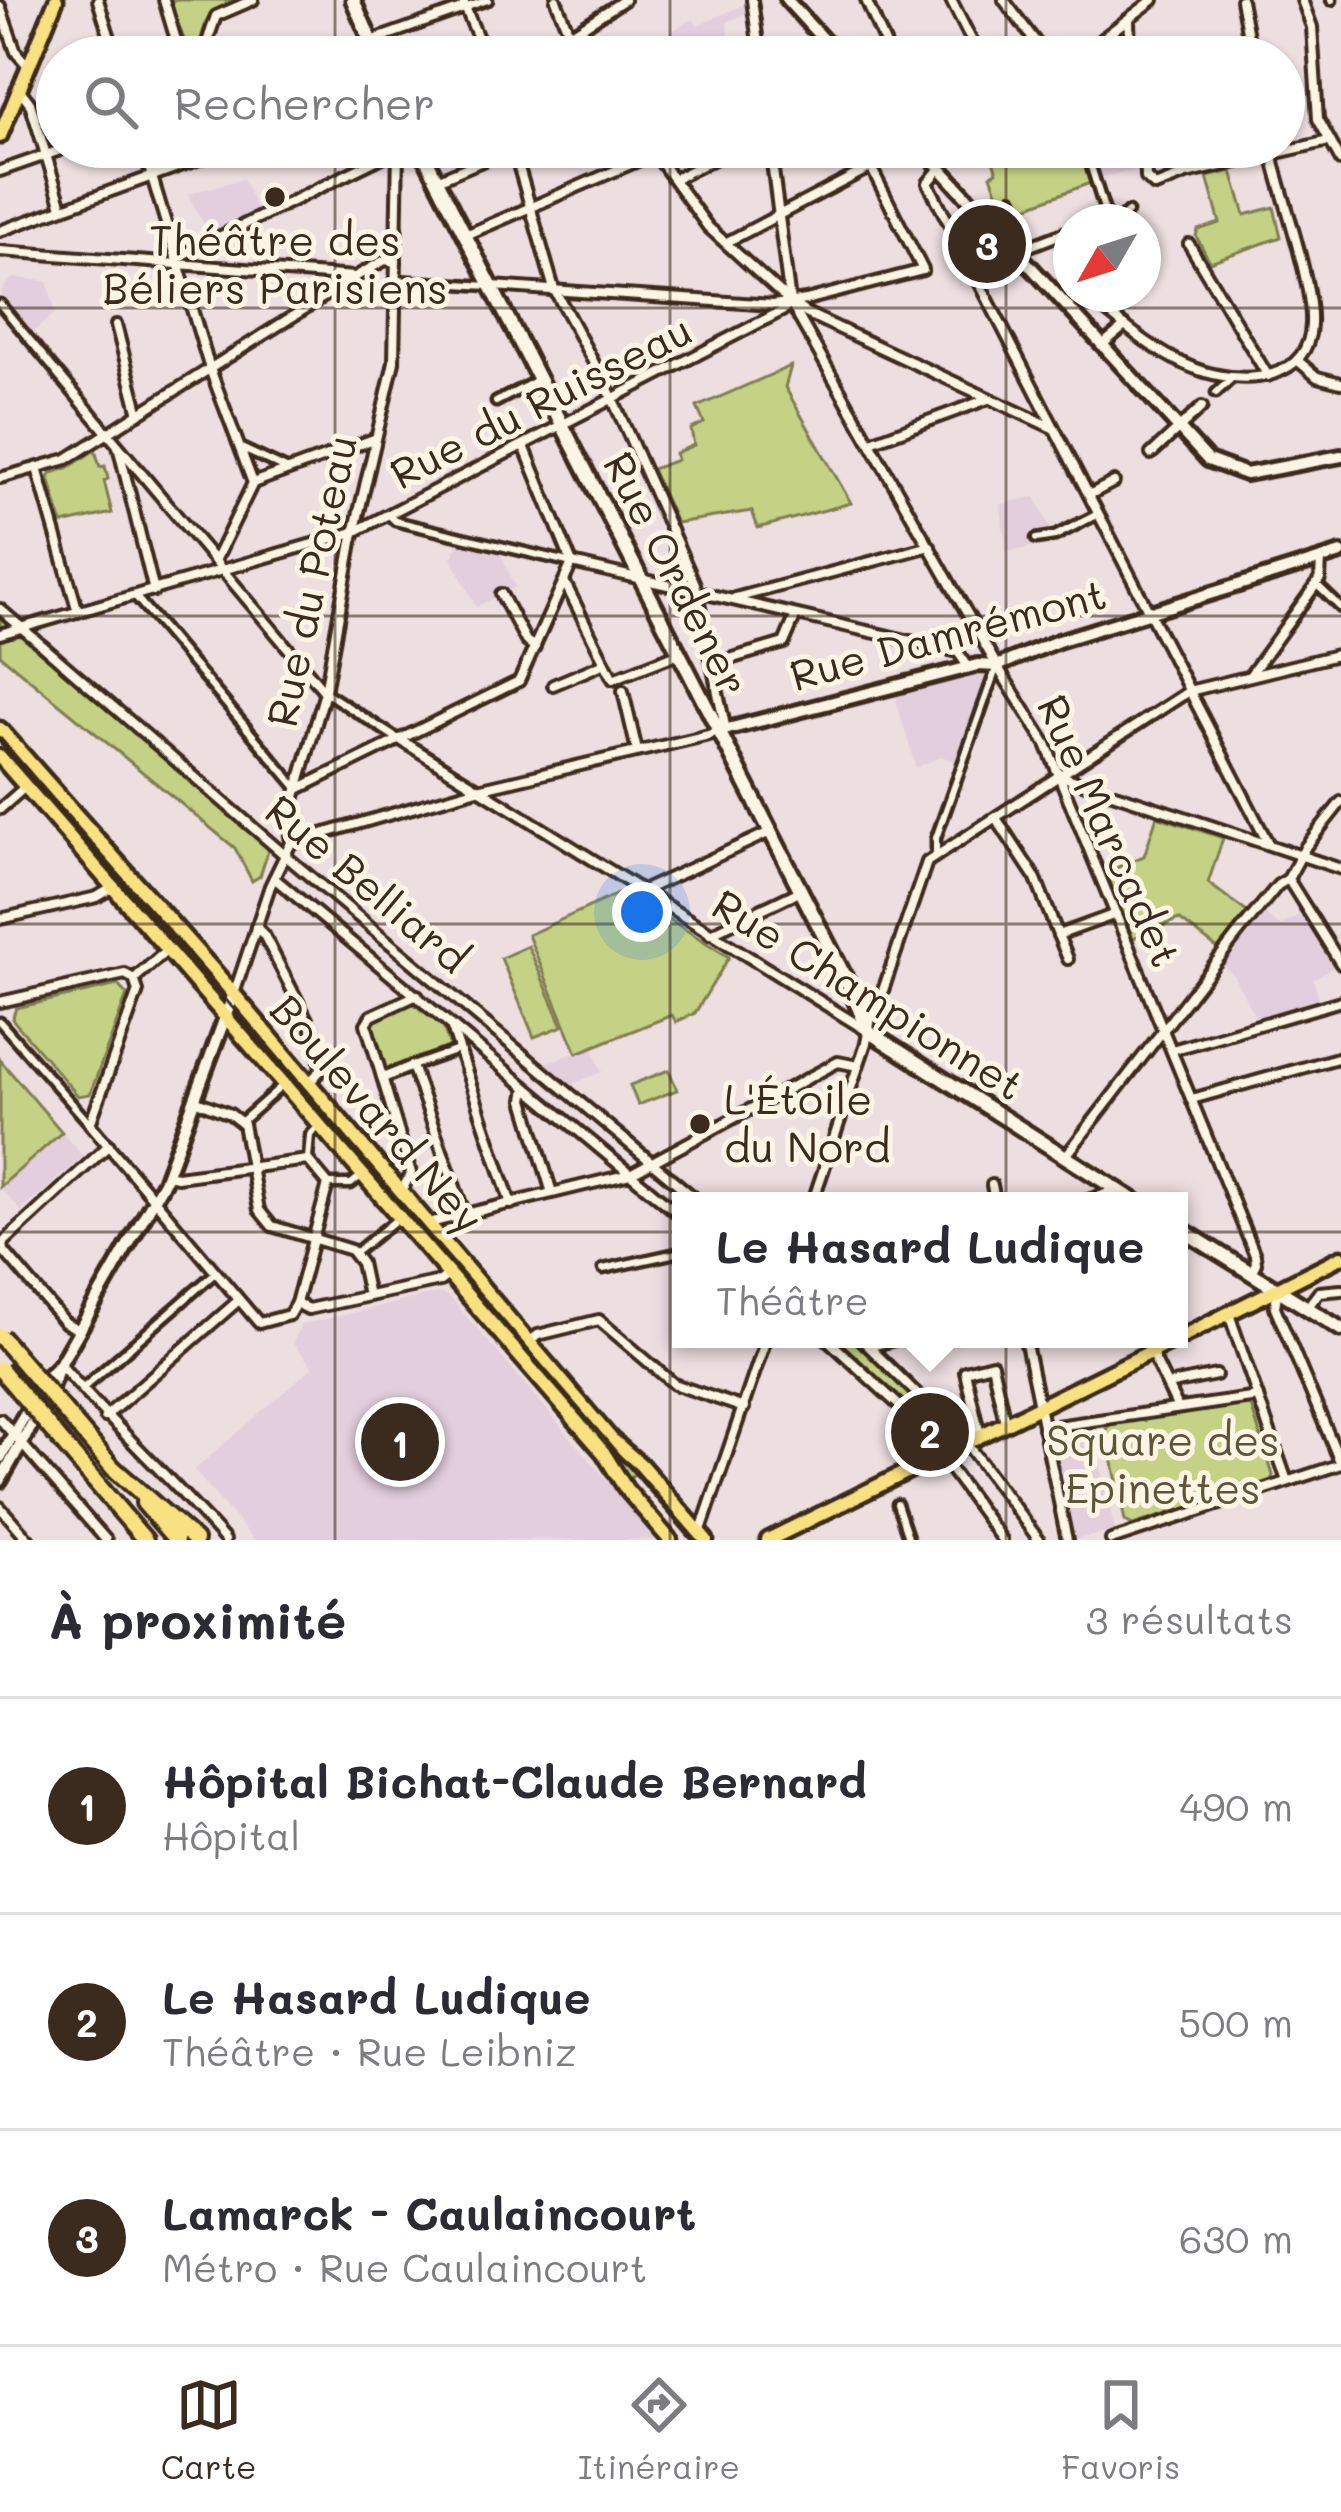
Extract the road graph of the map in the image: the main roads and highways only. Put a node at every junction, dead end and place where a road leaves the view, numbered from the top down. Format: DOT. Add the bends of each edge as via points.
graph roads {
  1 [pos="56,0"];
  2 [pos="353,0"];
  3 [pos="41,36"];
  4 [pos="369,36"];
  5 [pos="36,50"];
  6 [pos="0,136"];
  7 [pos="431,168"];
  8 [pos="0,729"];
  9 [pos="0,758"];
  10 [pos="869,1032"];
  11 [pos="1120,1192"];
  12 [pos="1188,1234"];
  13 [pos="1341,1257"];
  14 [pos="1278,1288"];
  15 [pos="1341,1330"];
  16 [pos="1188,1333"];
  17 [pos="0,1336"];
  18 [pos="1159,1348"];
  19 [pos="0,1370"];
  20 [pos="113,1468"];
  21 [pos="93,1479"];
  22 [pos="703,1536"];
  23 [pos="134,1540"];
  24 [pos="145,1540"];
  25 [pos="176,1540"];
  26 [pos="195,1540"];
  27 [pos="670,1540"];
  28 [pos="768,1540"];
  1 -- 3 [label="main road"];
  2 -- 4 [label="main road"];
  5 -- 6 [label="main road"];
  7 -- 10 [label="main road, Rue Ordener"];
  8 -- 22 [label="main road, Boulevard Ney"];
  9 -- 27 [label="main road, Boulevard Ney" via="603,1452"];
  10 -- 11 [label="main road, Rue Championnet"];
  12 -- 14 [label="main road"];
  13 -- 14 [label="main road"];
  14 -- 15 [label="main road"];
  14 -- 16 [label="main road"];
  17 -- 20 [label="highway, bridge"];
  18 -- 28 [label="main road"];
  19 -- 21 [label="highway, bridge"];
  20 -- 25 [label="highway"];
  20 -- 26 [label="highway"];
  21 -- 23 [label="highway"];
  21 -- 24 [label="highway"];
}
